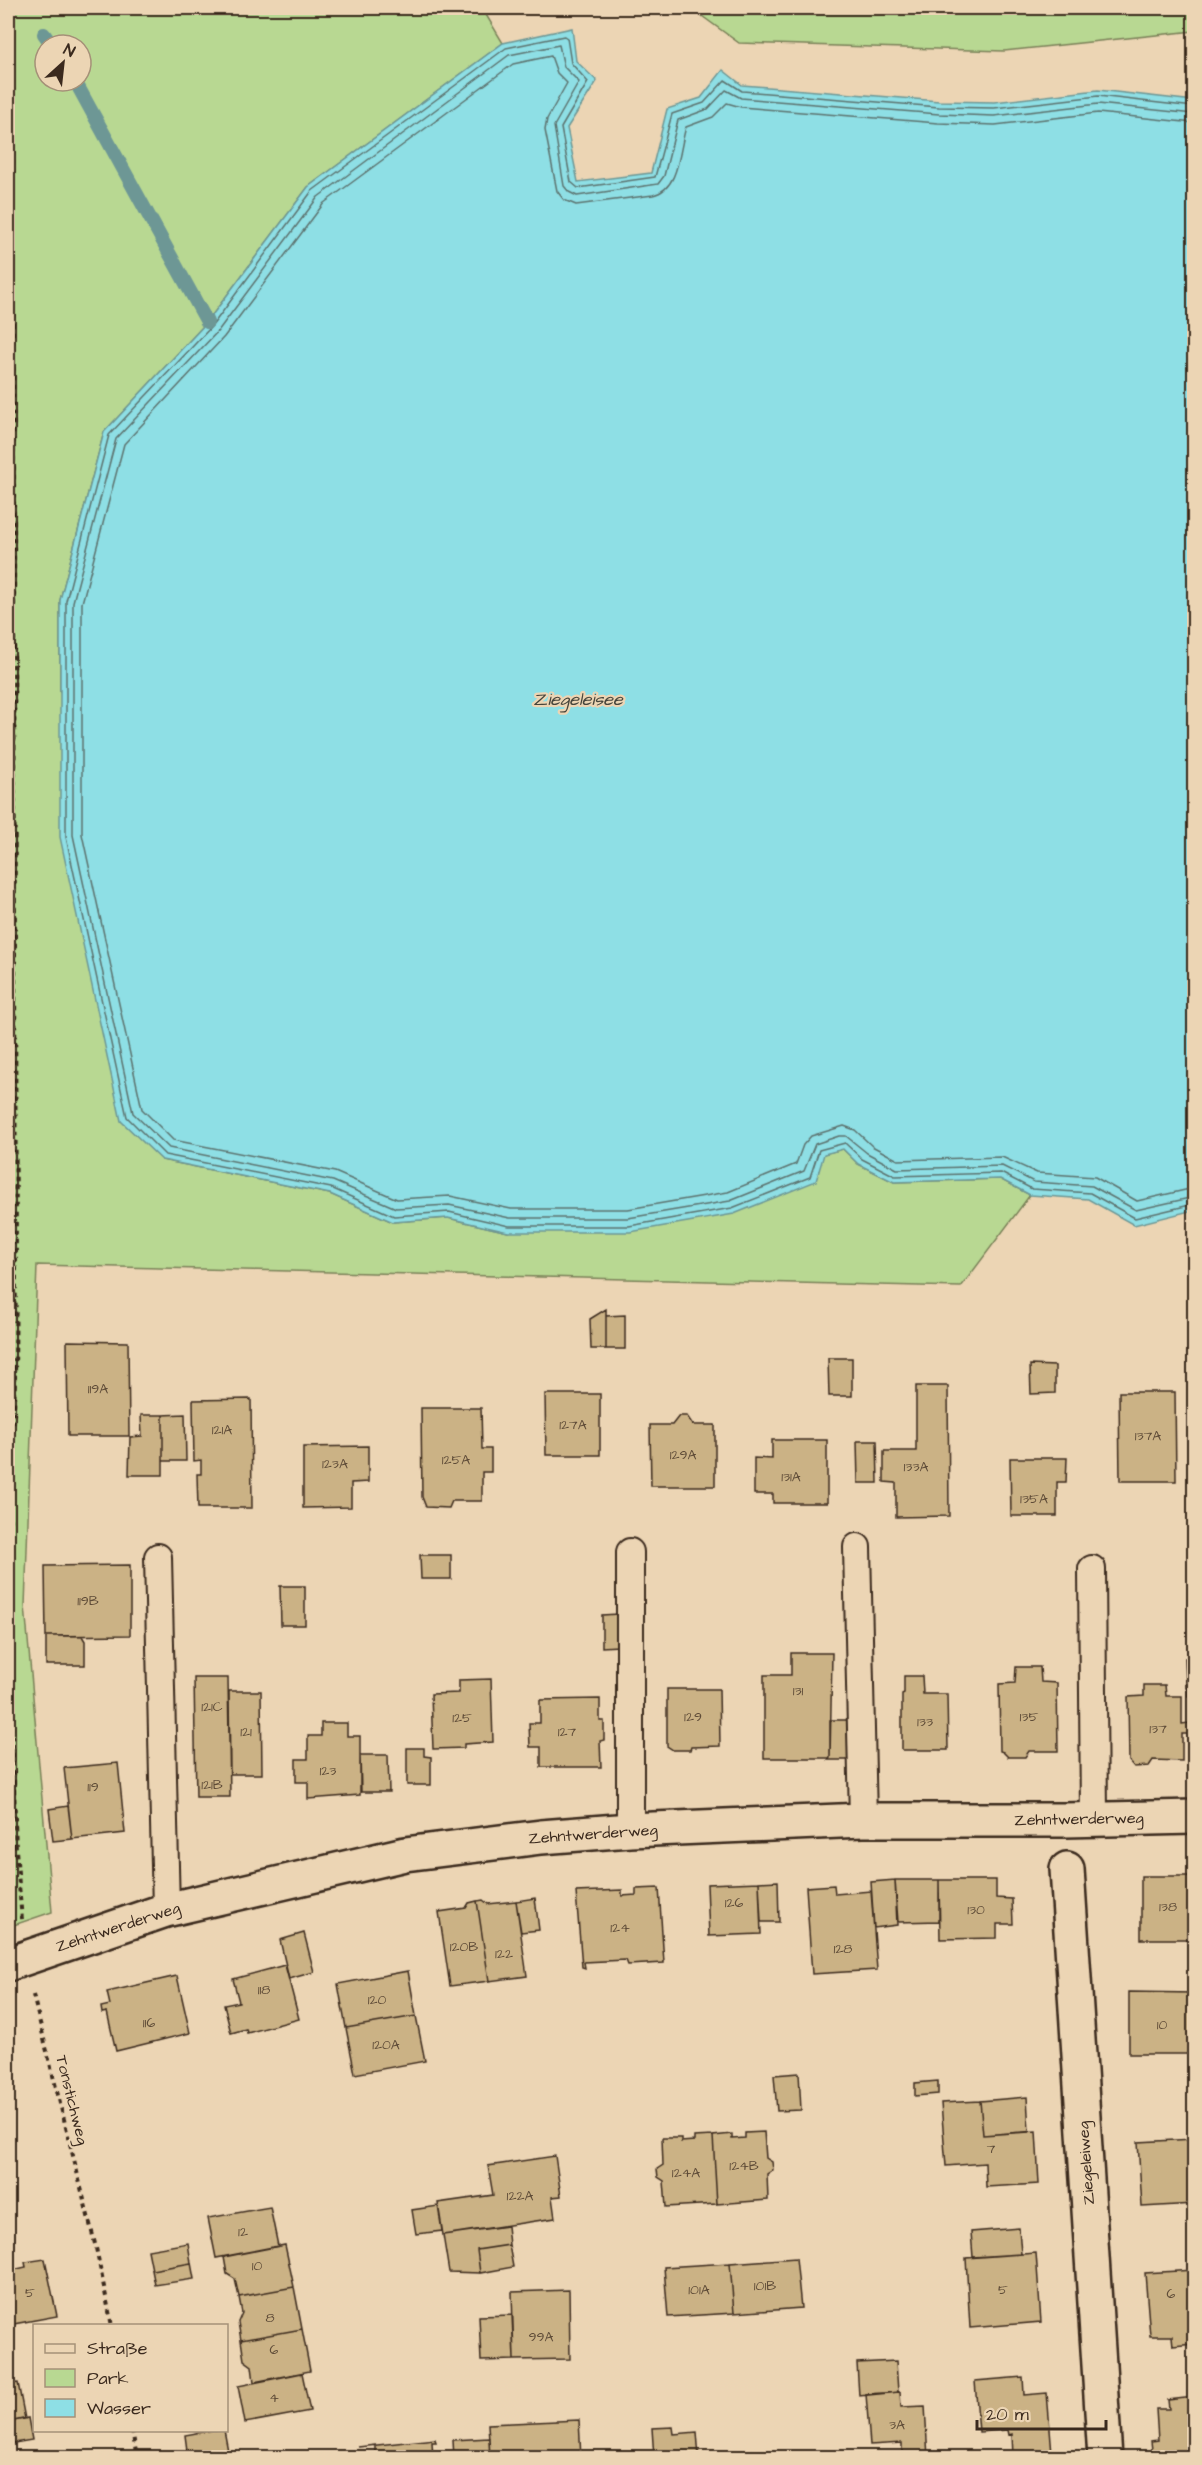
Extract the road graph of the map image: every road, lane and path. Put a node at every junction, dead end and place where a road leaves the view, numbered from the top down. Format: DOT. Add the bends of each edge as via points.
graph roads {
  1 [pos="8,8"];
  2 [pos="857,1547"];
  3 [pos="630,1552"];
  4 [pos="158,1557"];
  5 [pos="8,1559"];
  6 [pos="1092,1569"];
  7 [pos="8,1609"];
  8 [pos="1194,1817"];
  9 [pos="1094,1818"];
  10 [pos="863,1820"];
  11 [pos="630,1830"];
  12 [pos="1067,1869"];
  13 [pos="166,1910"];
  14 [pos="16,1961"];
  15 [pos="112,2324"];
  16 [pos="132,2432"];
  17 [pos="137,2457"];
  18 [pos="1105,2457"];
  1 -- 5 [label="path" via="12,30 16,1275"];
  2 -- 10 [label="lane"];
  3 -- 11 [label="lane"];
  4 -- 13 [label="lane"];
  6 -- 9 [label="lane"];
  7 -- 14 [label="path, Tonstichweg"];
  8 -- 9 [label="street, Zehntwerderweg"];
  9 -- 10 [label="street, Zehntwerderweg"];
  10 -- 11 [label="street, Zehntwerderweg"];
  11 -- 13 [label="street, Zehntwerderweg" via="405,1854"];
  12 -- 18 [label="street, Ziegeleiweg"];
  13 -- 14 [label="street, Zehntwerderweg"];
  14 -- 15 [label="path, Tonstichweg" via="96,2248"];
  16 -- 17 [label="path"];
}
